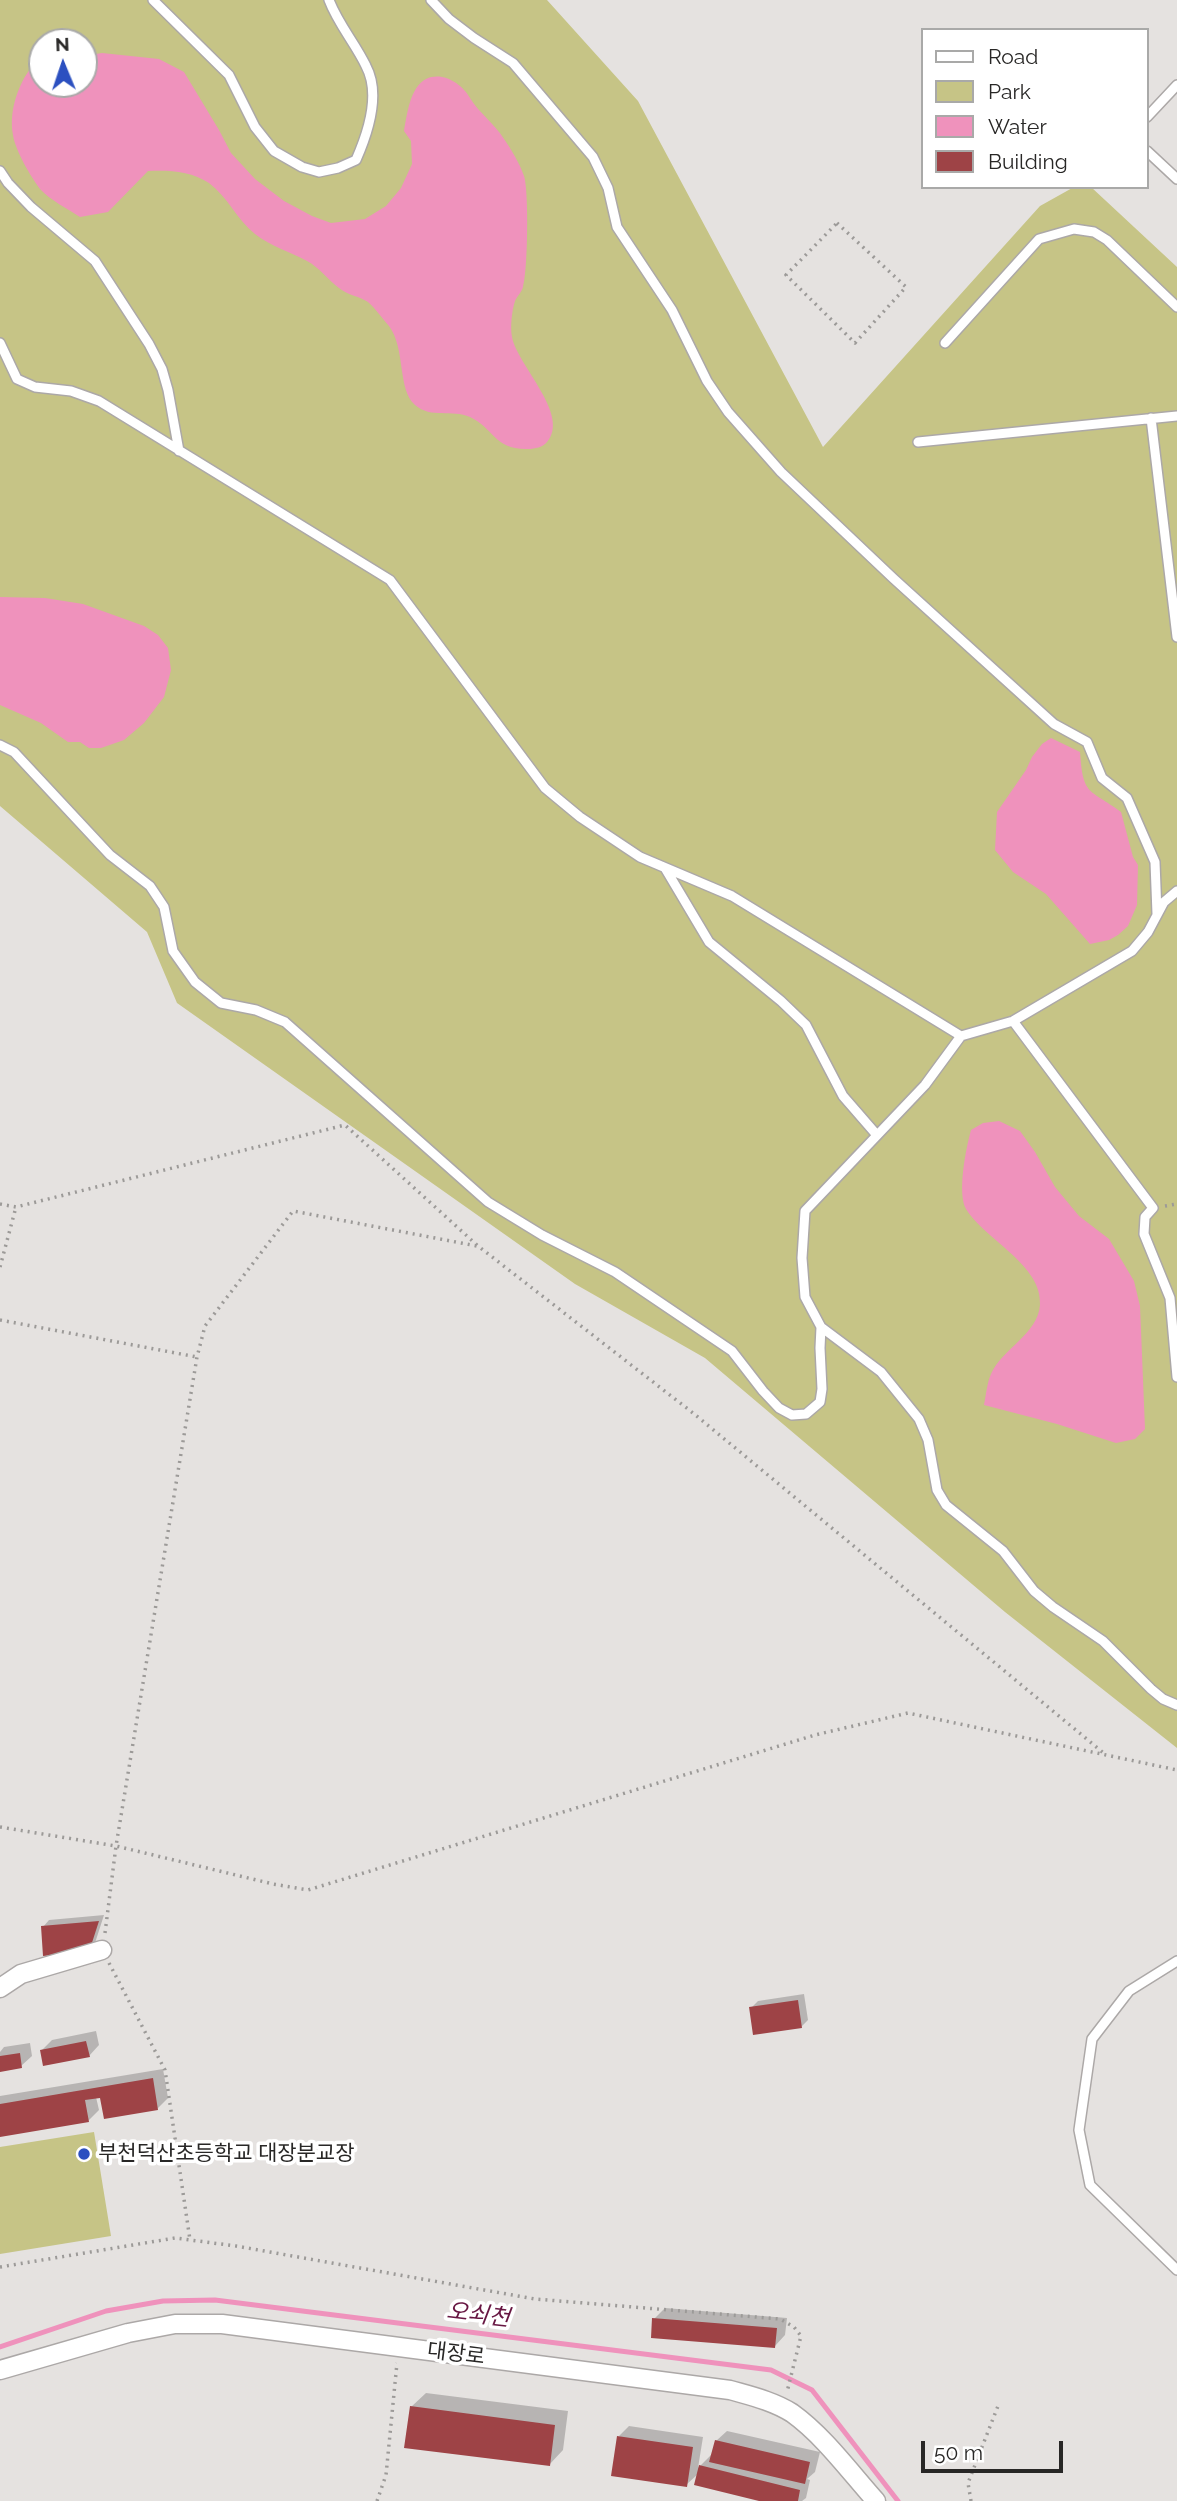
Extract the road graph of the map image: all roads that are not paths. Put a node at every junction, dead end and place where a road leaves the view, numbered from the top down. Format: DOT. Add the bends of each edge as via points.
graph roads {
  1 [pos="153,0"];
  2 [pos="329,0"];
  3 [pos="431,0"];
  4 [pos="1177,85"];
  5 [pos="1149,115"];
  6 [pos="1149,152"];
  7 [pos="0,171"];
  8 [pos="1177,179"];
  9 [pos="1177,307"];
  10 [pos="0,343"];
  11 [pos="945,343"];
  12 [pos="1177,415"];
  13 [pos="1151,418"];
  14 [pos="918,442"];
  15 [pos="179,451"];
  16 [pos="1177,637"];
  17 [pos="0,745"];
  18 [pos="664,867"];
  19 [pos="1177,891"];
  20 [pos="1157,916"];
  21 [pos="1013,1021"];
  22 [pos="961,1036"];
  23 [pos="876,1134"];
  24 [pos="821,1327"];
  25 [pos="1177,1377"];
  26 [pos="1177,1705"];
  27 [pos="103,1950"];
  28 [pos="1177,1961"];
  29 [pos="0,1988"];
  30 [pos="1177,2270"];
  31 [pos="0,2370"];
  32 [pos="876,2501"];
  1 -- 2 [label="lane" via="229,75 255,127 274,151 319,172 356,160 369,126 372,94 368,68"];
  3 -- 20 [label="lane" via="449,19 513,63 593,157 608,188 617,227 672,310 707,381 781,472 1054,723 1087,742 1102,778 1127,798 1155,862"];
  4 -- 5 [label="lane"];
  6 -- 8 [label="lane"];
  7 -- 15 [label="lane" via="31,207 95,261 149,344 168,390"];
  9 -- 11 [label="lane" via="1107,240 1074,229 1039,239"];
  10 -- 15 [label="lane" via="17,379 99,401"];
  12 -- 13 [label="lane"];
  13 -- 14 [label="lane"];
  13 -- 16 [label="lane"];
  15 -- 18 [label="lane" via="390,580 545,788 590,824"];
  17 -- 24 [label="lane" via="14,752 110,855 150,886 164,907 173,951 195,982 221,1003 285,1022 488,1202 615,1272 732,1351 763,1391 792,1415 806,1414 820,1402"];
  18 -- 22 [label="lane" via="732,896"];
  18 -- 23 [label="lane" via="709,942 806,1025 843,1096"];
  19 -- 20 [label="lane"];
  20 -- 21 [label="lane" via="1132,951"];
  21 -- 22 [label="lane"];
  21 -- 25 [label="lane" via="1153,1208 1145,1217 1144,1234 1170,1298"];
  22 -- 23 [label="lane" via="925,1086"];
  23 -- 24 [label="lane" via="805,1211 802,1258 806,1297"];
  24 -- 26 [label="lane" via="881,1372 919,1419 928,1440 937,1490 946,1505 1003,1551 1034,1591 1103,1641 1163,1699"];
  27 -- 29 [label="street" via="21,1974"];
  28 -- 30 [label="lane" via="1129,1991 1092,2039 1079,2130 1090,2185"];
  31 -- 32 [label="street, 대장로" via="128,2333 175,2324 222,2324 730,2390 791,2413"];
}
